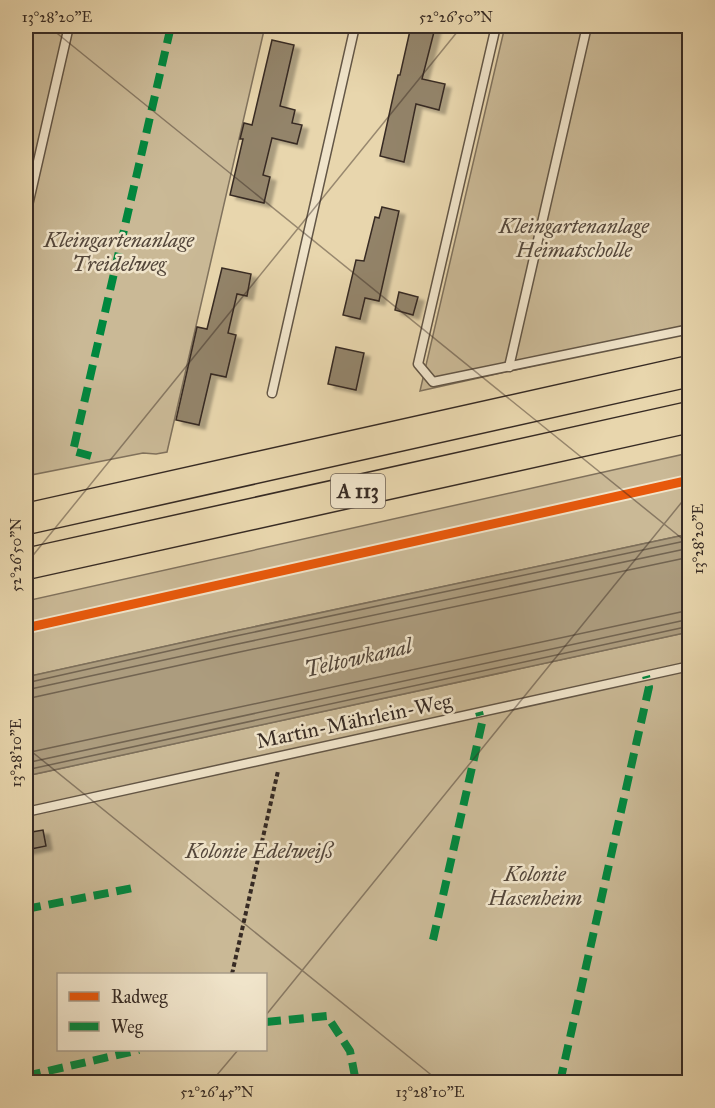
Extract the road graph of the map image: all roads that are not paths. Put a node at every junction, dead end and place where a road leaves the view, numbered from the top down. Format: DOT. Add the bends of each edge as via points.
graph roads {
  1 [pos="69,26"];
  2 [pos="355,26"];
  3 [pos="496,26"];
  4 [pos="587,26"];
  5 [pos="26,214"];
  6 [pos="690,329"];
  7 [pos="509,367"];
  8 [pos="690,371"];
  9 [pos="272,393"];
  10 [pos="690,417"];
  11 [pos="26,519"];
  12 [pos="26,564"];
  13 [pos="690,666"];
  14 [pos="26,812"];
  1 -- 5 [label="lane"];
  2 -- 9 [label="lane"];
  3 -- 7 [label="lane" via="418,364 433,382"];
  4 -- 7 [label="lane"];
  6 -- 7 [label="lane"];
  8 -- 11 [label="highway, A 113"];
  10 -- 12 [label="highway, A 113"];
  13 -- 14 [label="lane, Martin-Mährlein-Weg"];
}
